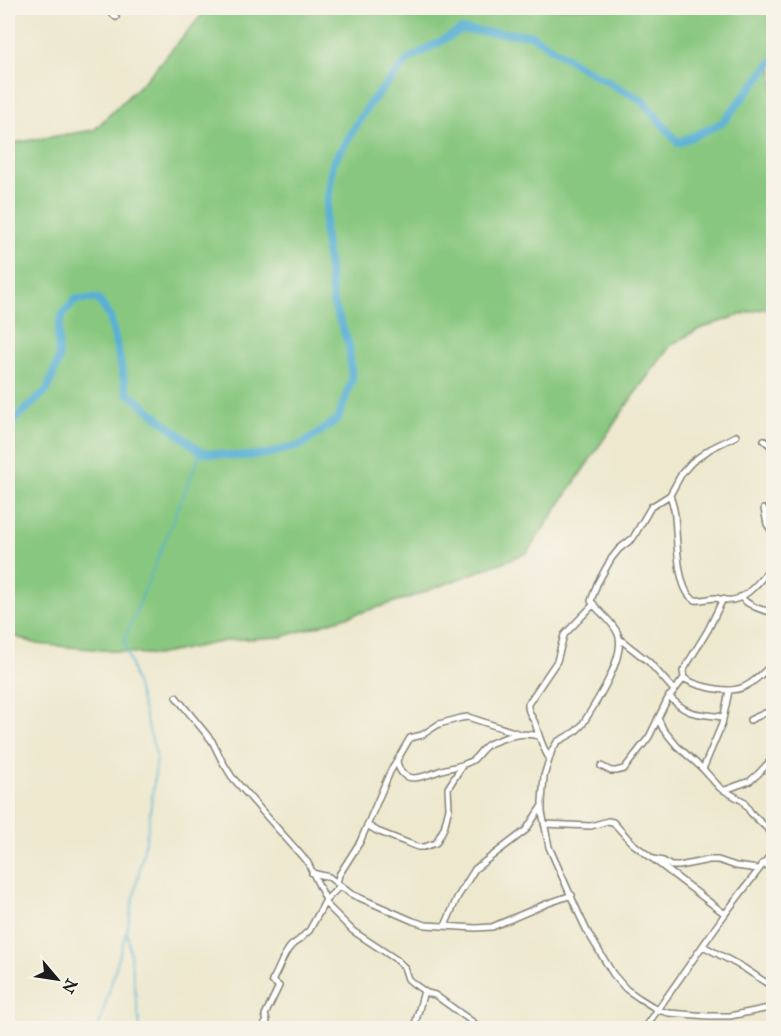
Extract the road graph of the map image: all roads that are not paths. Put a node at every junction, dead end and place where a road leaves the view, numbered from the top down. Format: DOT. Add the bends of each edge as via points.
graph roads {
  1 [pos="106,8"];
  2 [pos="116,17"];
  3 [pos="736,436"];
  4 [pos="764,440"];
  5 [pos="774,449"];
  6 [pos="670,495"];
  7 [pos="764,510"];
  8 [pos="773,534"];
  9 [pos="774,563"];
  10 [pos="740,597"];
  11 [pos="723,599"];
  12 [pos="594,604"];
  13 [pos="774,612"];
  14 [pos="620,639"];
  15 [pos="774,662"];
  16 [pos="684,678"];
  17 [pos="674,689"];
  18 [pos="729,691"];
  19 [pos="669,696"];
  20 [pos="176,697"];
  21 [pos="774,709"];
  22 [pos="723,717"];
  23 [pos="658,718"];
  24 [pos="750,720"];
  25 [pos="520,734"];
  26 [pos="539,736"];
  27 [pos="774,757"];
  28 [pos="549,758"];
  29 [pos="397,760"];
  30 [pos="463,765"];
  31 [pos="601,766"];
  32 [pos="703,769"];
  33 [pos="403,774"];
  34 [pos="388,777"];
  35 [pos="725,790"];
  36 [pos="542,806"];
  37 [pos="544,824"];
  38 [pos="367,825"];
  39 [pos="774,835"];
  40 [pos="774,850"];
  41 [pos="651,858"];
  42 [pos="760,866"];
  43 [pos="774,868"];
  44 [pos="312,873"];
  45 [pos="338,885"];
  46 [pos="572,895"];
  47 [pos="325,902"];
  48 [pos="725,914"];
  49 [pos="445,926"];
  50 [pos="703,946"];
  51 [pos="774,987"];
  52 [pos="424,991"];
  53 [pos="774,1007"];
  54 [pos="658,1010"];
  55 [pos="262,1029"];
  56 [pos="414,1029"];
  57 [pos="481,1029"];
  58 [pos="645,1029"];
  1 -- 2 [label="street"];
  3 -- 6 [label="street" via="692,462"];
  4 -- 5 [label="street"];
  6 -- 11 [label="street" via="678,559 690,596 696,600"];
  6 -- 12 [label="street" via="651,507 633,538 614,554 593,593"];
  7 -- 8 [label="street"];
  9 -- 10 [label="street"];
  10 -- 11 [label="street"];
  10 -- 13 [label="street" via="755,608"];
  11 -- 16 [label="street" via="683,671"];
  12 -- 14 [label="street" via="609,619"];
  12 -- 26 [label="street" via="564,635 556,661 528,704"];
  14 -- 17 [label="street"];
  14 -- 28 [label="street" via="613,672 588,716 579,729 557,742"];
  15 -- 18 [label="street" via="746,687"];
  16 -- 17 [label="street"];
  16 -- 18 [label="street"];
  17 -- 19 [label="street"];
  18 -- 22 [label="street"];
  19 -- 22 [label="street" via="690,713"];
  19 -- 23 [label="street"];
  20 -- 44 [label="street" via="212,741 232,777 300,853"];
  21 -- 24 [label="street"];
  22 -- 32 [label="street"];
  23 -- 31 [label="street" via="624,769 611,771"];
  23 -- 32 [label="street" via="667,736"];
  25 -- 26 [label="street"];
  25 -- 29 [label="street" via="461,718 410,738"];
  25 -- 30 [label="street" via="487,745"];
  26 -- 28 [label="street"];
  27 -- 35 [label="street" via="750,780"];
  28 -- 36 [label="street"];
  29 -- 33 [label="street"];
  29 -- 34 [label="street"];
  30 -- 33 [label="street" via="418,778"];
  30 -- 38 [label="street" via="448,788 444,828 436,843 418,847"];
  32 -- 35 [label="street"];
  33 -- 34 [label="street"];
  34 -- 38 [label="street"];
  35 -- 39 [label="street" via="745,803"];
  36 -- 37 [label="street"];
  36 -- 49 [label="street" via="526,830 475,869"];
  37 -- 41 [label="street" via="591,826 610,821"];
  37 -- 46 [label="street" via="549,847"];
  38 -- 45 [label="street" via="339,875"];
  40 -- 42 [label="street"];
  41 -- 42 [label="street" via="671,866 717,860 736,866"];
  41 -- 48 [label="street"];
  42 -- 43 [label="street"];
  42 -- 48 [label="street"];
  44 -- 45 [label="street"];
  44 -- 47 [label="street"];
  45 -- 47 [label="street"];
  45 -- 49 [label="street" via="413,921"];
  46 -- 49 [label="street" via="492,927"];
  46 -- 54 [label="street" via="587,931 614,974 626,989"];
  47 -- 52 [label="street" via="353,931 397,960 408,978"];
  47 -- 55 [label="street" via="309,931 291,945 272,981 279,986"];
  48 -- 50 [label="street"];
  50 -- 51 [label="street"];
  50 -- 54 [label="street"];
  52 -- 56 [label="street"];
  52 -- 57 [label="street"];
  53 -- 54 [label="street" via="727,1016"];
  54 -- 58 [label="street"];
}
